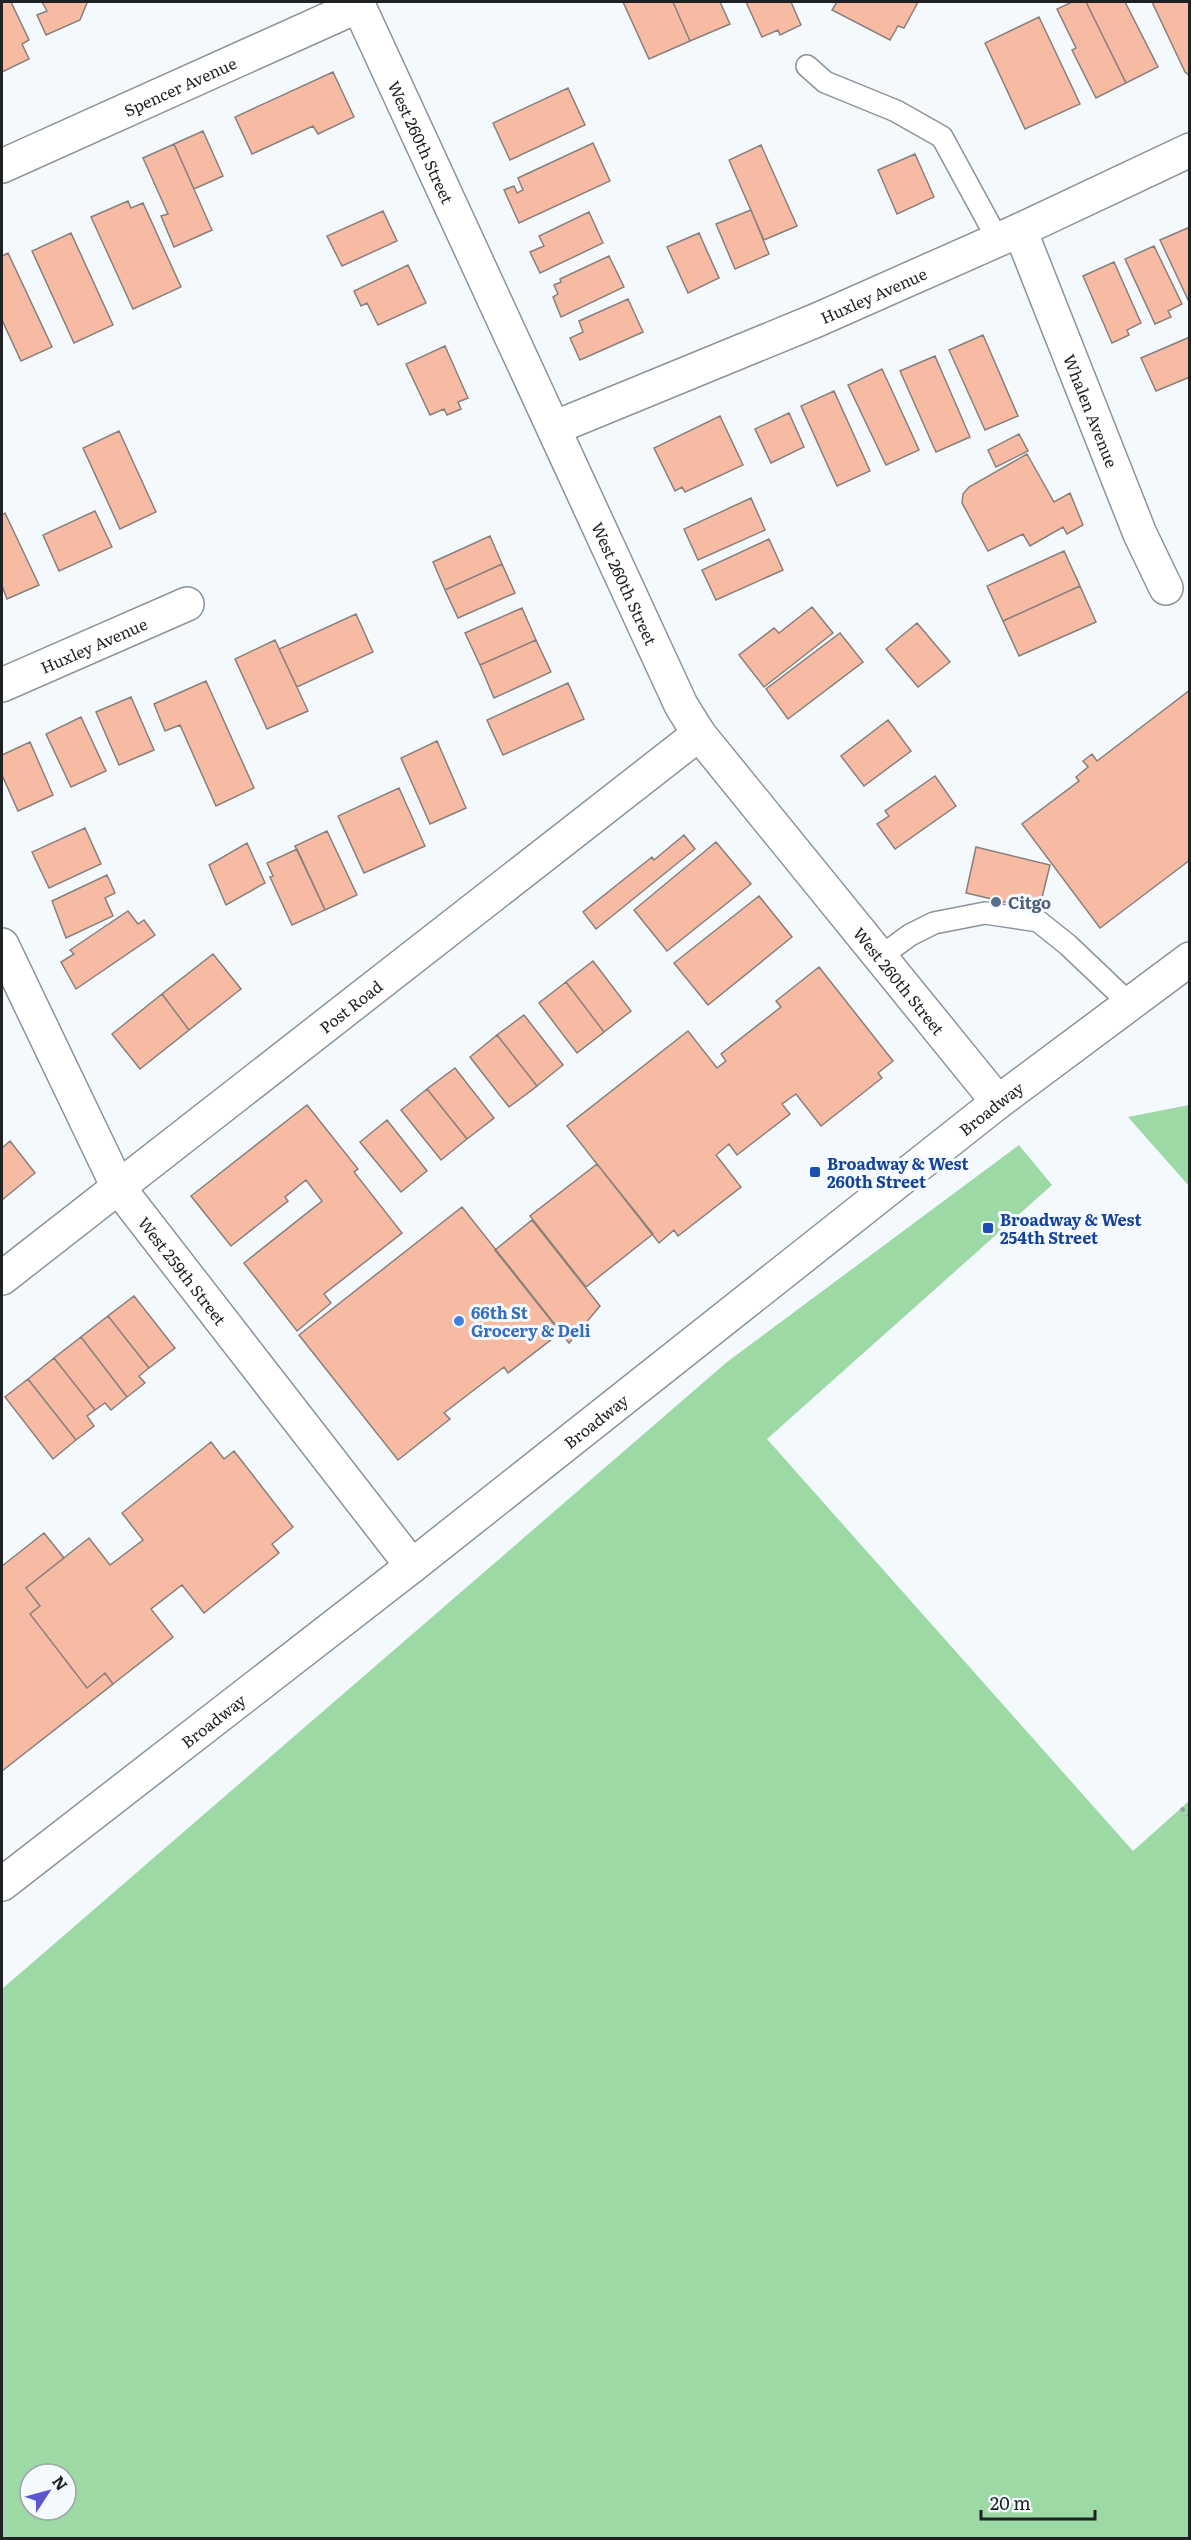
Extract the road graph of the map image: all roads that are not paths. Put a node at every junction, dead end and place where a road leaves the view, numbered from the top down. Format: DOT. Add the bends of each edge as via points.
graph roads {
  1 [pos="358,4"];
  2 [pos="807,66"];
  3 [pos="1190,150"];
  4 [pos="2,166"];
  5 [pos="1009,235"];
  6 [pos="554,428"];
  7 [pos="1166,588"];
  8 [pos="188,604"];
  9 [pos="2,685"];
  10 [pos="699,734"];
  11 [pos="2,945"];
  12 [pos="880,957"];
  13 [pos="1190,959"];
  14 [pos="1130,1004"];
  15 [pos="998,1102"];
  16 [pos="118,1187"];
  17 [pos="2,1278"];
  18 [pos="412,1566"];
  19 [pos="2,1884"];
  1 -- 4 [label="street, Spencer Avenue"];
  1 -- 6 [label="street, West 260th Street"];
  2 -- 5 [label="lane" via="825,82 896,111 942,137"];
  3 -- 5 [label="street, Huxley Avenue"];
  5 -- 6 [label="street, Huxley Avenue" via="817,320"];
  5 -- 7 [label="street, Whalen Avenue"];
  6 -- 10 [label="street, West 260th Street" via="681,705"];
  8 -- 9 [label="street, Huxley Avenue"];
  10 -- 12 [label="street, West 260th Street"];
  10 -- 16 [label="street, Post Road"];
  11 -- 16 [label="street, West 259th Street"];
  12 -- 14 [label="lane" via="910,934 934,923 985,913 1038,921"];
  12 -- 15 [label="street, West 260th Street"];
  13 -- 14 [label="street, Broadway"];
  14 -- 15 [label="street, Broadway"];
  15 -- 18 [label="street, Broadway"];
  16 -- 17 [label="street, Post Road"];
  16 -- 18 [label="street, West 259th Street"];
  18 -- 19 [label="street, Broadway"];
}
